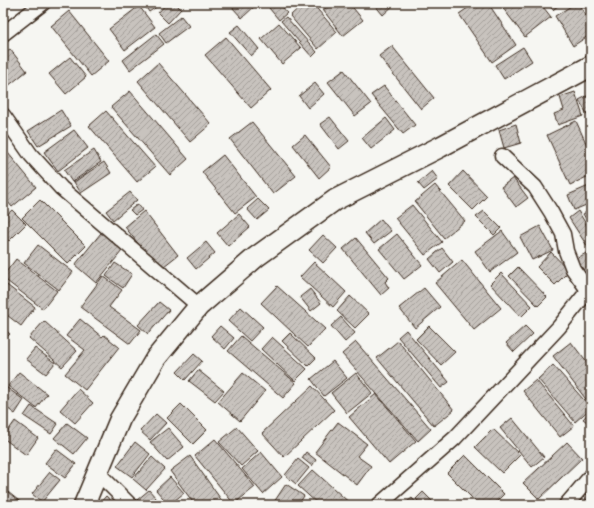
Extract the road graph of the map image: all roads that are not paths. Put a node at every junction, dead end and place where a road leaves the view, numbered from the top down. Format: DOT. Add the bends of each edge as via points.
graph roads {
  1 [pos="43,3"];
  2 [pos="3,34"];
  3 [pos="591,66"];
  4 [pos="3,115"];
  5 [pos="502,156"];
  6 [pos="589,288"];
  7 [pos="199,306"];
  8 [pos="97,472"];
  9 [pos="591,476"];
  10 [pos="84,505"];
  11 [pos="130,505"];
  12 [pos="379,505"];
  13 [pos="566,505"];
  1 -- 2 [label="street"];
  3 -- 7 [label="main road" via="335,200 256,257"];
  4 -- 7 [label="street" via="30,155 61,188"];
  5 -- 6 [label="street" via="535,187 564,234 566,251 573,269"];
  6 -- 12 [label="street" via="559,327 455,438"];
  7 -- 8 [label="main road" via="156,358 120,418"];
  8 -- 10 [label="main road"];
  8 -- 11 [label="street"];
  9 -- 13 [label="street"];
}
